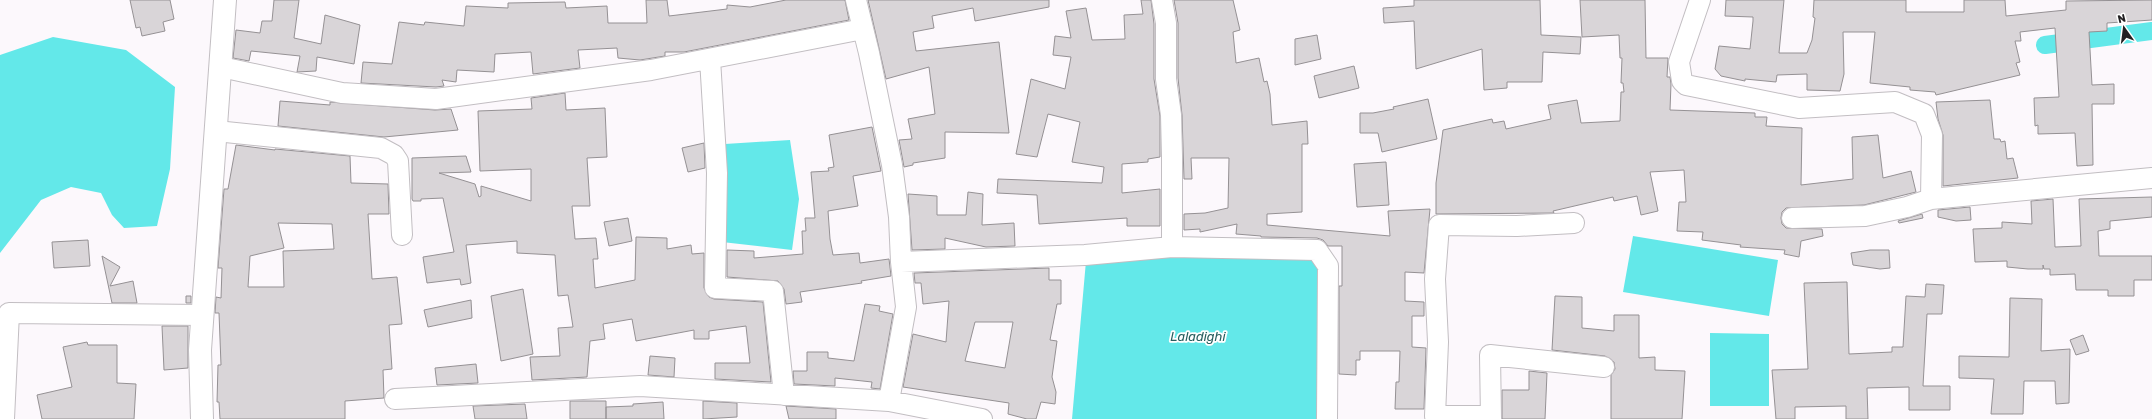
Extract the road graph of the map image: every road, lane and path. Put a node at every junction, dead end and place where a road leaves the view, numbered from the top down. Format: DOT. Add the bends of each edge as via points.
graph roads {
  1 [pos="225,0"];
  2 [pos="856,0"];
  3 [pos="1162,0"];
  4 [pos="1700,0"];
  5 [pos="863,29"];
  6 [pos="710,59"];
  7 [pos="221,67"];
  8 [pos="216,131"];
  9 [pos="2152,178"];
  10 [pos="1931,199"];
  11 [pos="1792,218"];
  12 [pos="1574,223"];
  13 [pos="402,235"];
  14 [pos="1172,247"];
  15 [pos="901,262"];
  16 [pos="203,315"];
  17 [pos="1604,367"];
  18 [pos="784,395"];
  19 [pos="395,399"];
  20 [pos="889,401"];
  21 [pos="1491,417"];
  22 [pos="4,419"];
  23 [pos="202,419"];
  24 [pos="982,419"];
  25 [pos="1327,419"];
  1 -- 7 [label="street"];
  2 -- 5 [label="street"];
  3 -- 14 [label="street" via="1166,23 1166,79 1172,135"];
  4 -- 10 [label="street" via="1679,62 1682,81 1686,85 1799,108 1895,102 1924,114 1932,135"];
  5 -- 6 [label="street"];
  5 -- 15 [label="street" via="892,165 900,217"];
  6 -- 7 [label="street" via="651,70 436,99 342,93"];
  6 -- 18 [label="street" via="717,173 716,288 773,291"];
  7 -- 8 [label="street"];
  8 -- 13 [label="street" via="381,148 389,152 398,161"];
  8 -- 16 [label="street"];
  9 -- 10 [label="street"];
  10 -- 11 [label="street" via="1865,216"];
  12 -- 21 [label="street" via="1439,225 1435,279 1438,342 1435,416"];
  14 -- 15 [label="street" via="1085,255"];
  14 -- 25 [label="street" via="1317,250 1328,266"];
  15 -- 20 [label="street" via="906,307"];
  16 -- 22 [label="street" via="9,313"];
  16 -- 23 [label="street" via="200,350"];
  17 -- 21 [label="street" via="1490,354"];
  18 -- 19 [label="street" via="640,386"];
  18 -- 20 [label="street"];
  20 -- 24 [label="street"];
}
